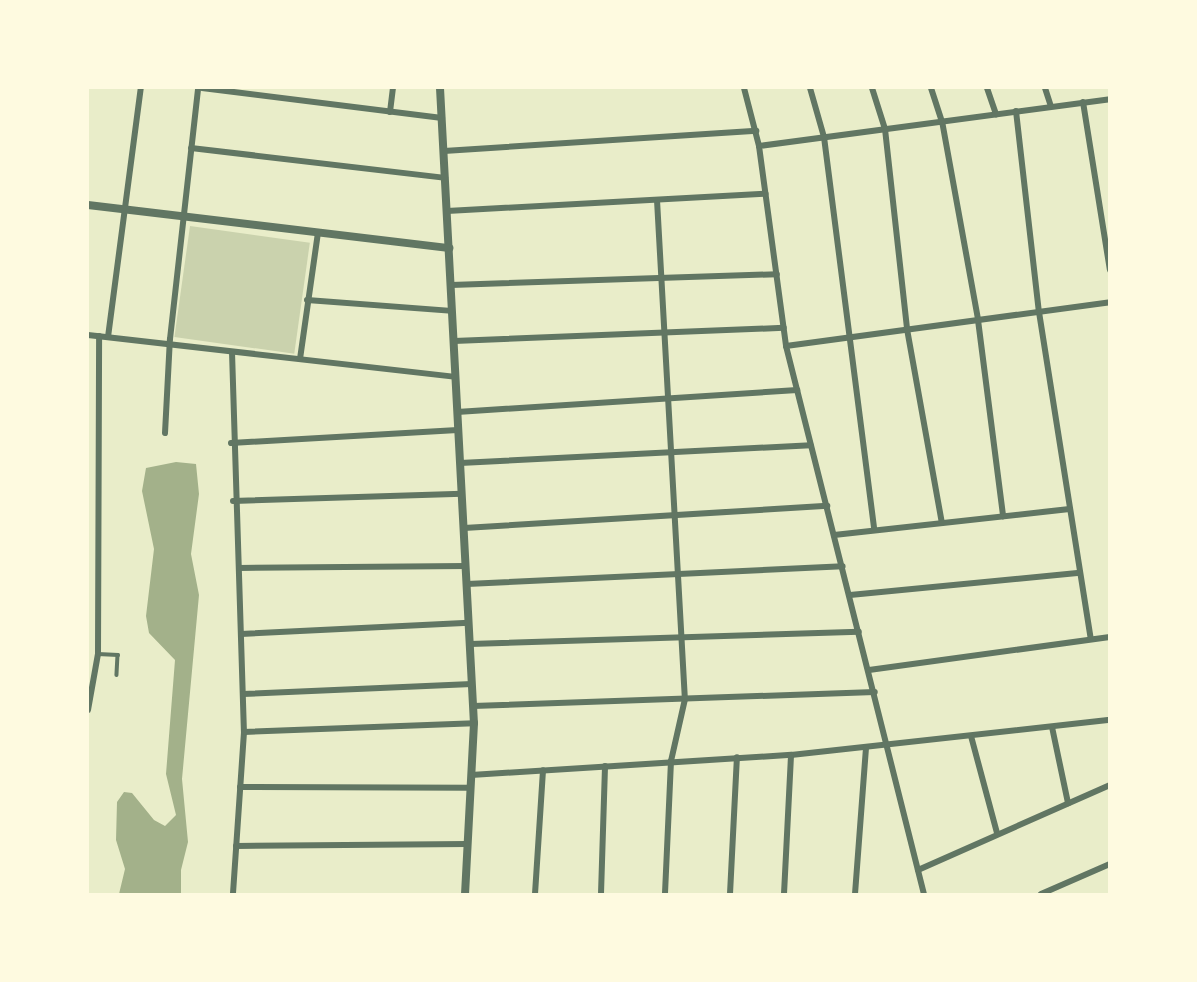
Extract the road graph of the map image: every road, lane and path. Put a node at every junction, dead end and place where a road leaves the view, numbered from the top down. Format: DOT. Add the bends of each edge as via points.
graph roads {
  1 [pos="141,88"];
  2 [pos="200,88"];
  3 [pos="393,88"];
  4 [pos="440,88"];
  5 [pos="744,88"];
  6 [pos="810,88"];
  7 [pos="872,88"];
  8 [pos="931,88"];
  9 [pos="987,88"];
  10 [pos="1045,88"];
  11 [pos="242,90"];
  12 [pos="1110,99"];
  13 [pos="1083,102"];
  14 [pos="1051,106"];
  15 [pos="1016,111"];
  16 [pos="390,112"];
  17 [pos="996,114"];
  18 [pos="442,118"];
  19 [pos="942,121"];
  20 [pos="885,129"];
  21 [pos="756,131"];
  22 [pos="824,137"];
  23 [pos="759,146"];
  24 [pos="191,148"];
  25 [pos="443,150"];
  26 [pos="445,178"];
  27 [pos="766,194"];
  28 [pos="657,200"];
  29 [pos="88,205"];
  30 [pos="124,209"];
  31 [pos="447,211"];
  32 [pos="184,216"];
  33 [pos="318,232"];
  34 [pos="449,248"];
  35 [pos="1110,270"];
  36 [pos="776,274"];
  37 [pos="662,278"];
  38 [pos="451,285"];
  39 [pos="307,300"];
  40 [pos="1110,302"];
  41 [pos="452,311"];
  42 [pos="1039,312"];
  43 [pos="978,320"];
  44 [pos="784,328"];
  45 [pos="907,329"];
  46 [pos="665,333"];
  47 [pos="88,335"];
  48 [pos="99,336"];
  49 [pos="108,337"];
  50 [pos="849,338"];
  51 [pos="454,341"];
  52 [pos="170,344"];
  53 [pos="786,346"];
  54 [pos="232,352"];
  55 [pos="300,359"];
  56 [pos="456,377"];
  57 [pos="797,390"];
  58 [pos="668,398"];
  59 [pos="457,412"];
  60 [pos="458,430"];
  61 [pos="165,433"];
  62 [pos="231,443"];
  63 [pos="811,445"];
  64 [pos="671,452"];
  65 [pos="460,463"];
  66 [pos="462,494"];
  67 [pos="233,500"];
  68 [pos="827,506"];
  69 [pos="1070,509"];
  70 [pos="675,515"];
  71 [pos="1003,516"];
  72 [pos="942,523"];
  73 [pos="88,527"];
  74 [pos="96,528"];
  75 [pos="464,528"];
  76 [pos="874,530"];
  77 [pos="834,534"];
  78 [pos="466,566"];
  79 [pos="843,566"];
  80 [pos="239,568"];
  81 [pos="1080,573"];
  82 [pos="678,574"];
  83 [pos="467,584"];
  84 [pos="850,595"];
  85 [pos="469,623"];
  86 [pos="859,632"];
  87 [pos="242,634"];
  88 [pos="682,637"];
  89 [pos="1110,637"];
  90 [pos="1091,639"];
  91 [pos="470,644"];
  92 [pos="88,653"];
  93 [pos="98,654"];
  94 [pos="869,670"];
  95 [pos="117,675"];
  96 [pos="472,684"];
  97 [pos="875,692"];
  98 [pos="243,694"];
  99 [pos="685,699"];
  100 [pos="473,706"];
  101 [pos="88,710"];
  102 [pos="1110,720"];
  103 [pos="474,723"];
  104 [pos="1052,727"];
  105 [pos="244,732"];
  106 [pos="971,737"];
  107 [pos="889,746"];
  108 [pos="866,748"];
  109 [pos="791,755"];
  110 [pos="737,757"];
  111 [pos="671,761"];
  112 [pos="604,766"];
  113 [pos="543,770"];
  114 [pos="471,775"];
  115 [pos="1110,785"];
  116 [pos="240,787"];
  117 [pos="470,788"];
  118 [pos="1068,803"];
  119 [pos="997,833"];
  120 [pos="467,844"];
  121 [pos="236,846"];
  122 [pos="1110,864"];
  123 [pos="918,870"];
  124 [pos="233,894"];
  125 [pos="465,894"];
  126 [pos="535,894"];
  127 [pos="601,894"];
  128 [pos="665,894"];
  129 [pos="730,894"];
  130 [pos="784,894"];
  131 [pos="855,894"];
  132 [pos="924,894"];
  133 [pos="1041,894"];
  1 -- 30 [label="street"];
  2 -- 11 [label="street"];
  2 -- 24 [label="street"];
  3 -- 16 [label="street"];
  4 -- 18 [label="street"];
  5 -- 21 [label="street"];
  6 -- 22 [label="street"];
  7 -- 20 [label="street"];
  8 -- 19 [label="street"];
  9 -- 17 [label="street"];
  10 -- 14 [label="street"];
  11 -- 16 [label="street"];
  12 -- 13 [label="street"];
  13 -- 14 [label="street"];
  13 -- 35 [label="street"];
  14 -- 15 [label="street"];
  15 -- 17 [label="street"];
  15 -- 42 [label="street"];
  16 -- 18 [label="street"];
  17 -- 19 [label="street"];
  18 -- 25 [label="street"];
  19 -- 20 [label="street"];
  19 -- 43 [label="street"];
  20 -- 22 [label="street"];
  20 -- 45 [label="street"];
  21 -- 23 [label="street"];
  21 -- 25 [label="street"];
  22 -- 23 [label="street"];
  22 -- 50 [label="street"];
  23 -- 27 [label="street"];
  24 -- 26 [label="street"];
  24 -- 32 [label="street"];
  25 -- 26 [label="street"];
  26 -- 31 [label="street"];
  27 -- 28 [label="street"];
  27 -- 36 [label="street"];
  28 -- 31 [label="street"];
  28 -- 37 [label="street"];
  29 -- 30 [label="street"];
  30 -- 32 [label="street"];
  30 -- 49 [label="street"];
  31 -- 34 [label="street"];
  32 -- 33 [label="street"];
  32 -- 52 [label="street"];
  33 -- 34 [label="street"];
  33 -- 39 [label="street"];
  34 -- 38 [label="street"];
  36 -- 37 [label="street"];
  36 -- 44 [label="street"];
  37 -- 38 [label="street"];
  37 -- 46 [label="street"];
  38 -- 41 [label="street"];
  39 -- 41 [label="street"];
  39 -- 55 [label="street"];
  40 -- 42 [label="street"];
  41 -- 51 [label="street"];
  42 -- 43 [label="street"];
  42 -- 69 [label="street"];
  43 -- 45 [label="street"];
  43 -- 71 [label="street"];
  44 -- 46 [label="street"];
  44 -- 53 [label="street"];
  45 -- 50 [label="street"];
  45 -- 72 [label="street"];
  46 -- 51 [label="street"];
  46 -- 58 [label="street"];
  47 -- 48 [label="street"];
  48 -- 49 [label="street"];
  48 -- 74 [label="street"];
  49 -- 52 [label="street"];
  50 -- 53 [label="street"];
  50 -- 76 [label="street"];
  51 -- 56 [label="street"];
  52 -- 54 [label="street"];
  52 -- 61 [label="street"];
  53 -- 57 [label="street"];
  54 -- 55 [label="street"];
  54 -- 62 [label="street"];
  55 -- 56 [label="street"];
  56 -- 59 [label="street"];
  57 -- 58 [label="street"];
  57 -- 63 [label="street"];
  58 -- 59 [label="street"];
  58 -- 64 [label="street"];
  59 -- 60 [label="street"];
  60 -- 62 [label="street"];
  60 -- 65 [label="street"];
  62 -- 67 [label="street"];
  63 -- 64 [label="street"];
  63 -- 68 [label="street"];
  64 -- 65 [label="street"];
  64 -- 70 [label="street"];
  65 -- 66 [label="street"];
  66 -- 67 [label="street"];
  66 -- 75 [label="street"];
  67 -- 80 [label="street"];
  68 -- 70 [label="street"];
  68 -- 77 [label="street"];
  69 -- 71 [label="street"];
  69 -- 81 [label="street"];
  70 -- 75 [label="street"];
  70 -- 82 [label="street"];
  71 -- 72 [label="street"];
  72 -- 76 [label="street"];
  73 -- 74 [label="street"];
  74 -- 93 [label="street"];
  75 -- 78 [label="street"];
  76 -- 77 [label="street"];
  77 -- 79 [label="street"];
  78 -- 80 [label="street"];
  78 -- 83 [label="street"];
  79 -- 82 [label="street"];
  79 -- 84 [label="street"];
  80 -- 87 [label="street"];
  81 -- 84 [label="street"];
  81 -- 90 [label="street"];
  82 -- 83 [label="street"];
  82 -- 88 [label="street"];
  83 -- 85 [label="street"];
  84 -- 86 [label="street"];
  85 -- 87 [label="street"];
  85 -- 91 [label="street"];
  86 -- 88 [label="street"];
  86 -- 94 [label="street"];
  87 -- 98 [label="street"];
  88 -- 91 [label="street"];
  88 -- 99 [label="street"];
  89 -- 90 [label="street"];
  90 -- 94 [label="street"];
  91 -- 96 [label="street"];
  92 -- 93 [label="street"];
  93 -- 95 [label="lane" via="118,655"];
  93 -- 101 [label="street"];
  94 -- 97 [label="street"];
  96 -- 98 [label="street"];
  96 -- 100 [label="street"];
  97 -- 99 [label="street"];
  97 -- 107 [label="street"];
  98 -- 105 [label="street"];
  99 -- 100 [label="street"];
  99 -- 111 [label="street"];
  100 -- 103 [label="street"];
  102 -- 104 [label="street"];
  103 -- 105 [label="street"];
  103 -- 114 [label="street"];
  104 -- 106 [label="street"];
  104 -- 118 [label="street"];
  105 -- 116 [label="street"];
  106 -- 107 [label="street"];
  106 -- 119 [label="street"];
  107 -- 108 [label="street"];
  107 -- 123 [label="street"];
  108 -- 109 [label="street"];
  108 -- 131 [label="street"];
  109 -- 110 [label="street"];
  109 -- 130 [label="street"];
  110 -- 111 [label="street"];
  110 -- 129 [label="street"];
  111 -- 112 [label="street"];
  111 -- 128 [label="street"];
  112 -- 113 [label="street"];
  112 -- 127 [label="street"];
  113 -- 114 [label="street"];
  113 -- 126 [label="street"];
  114 -- 117 [label="street"];
  115 -- 118 [label="street"];
  116 -- 117 [label="street"];
  116 -- 121 [label="street"];
  117 -- 120 [label="street"];
  118 -- 119 [label="street"];
  119 -- 123 [label="street"];
  120 -- 121 [label="street"];
  120 -- 125 [label="street"];
  121 -- 124 [label="street"];
  122 -- 133 [label="street"];
  123 -- 132 [label="street"];
}
